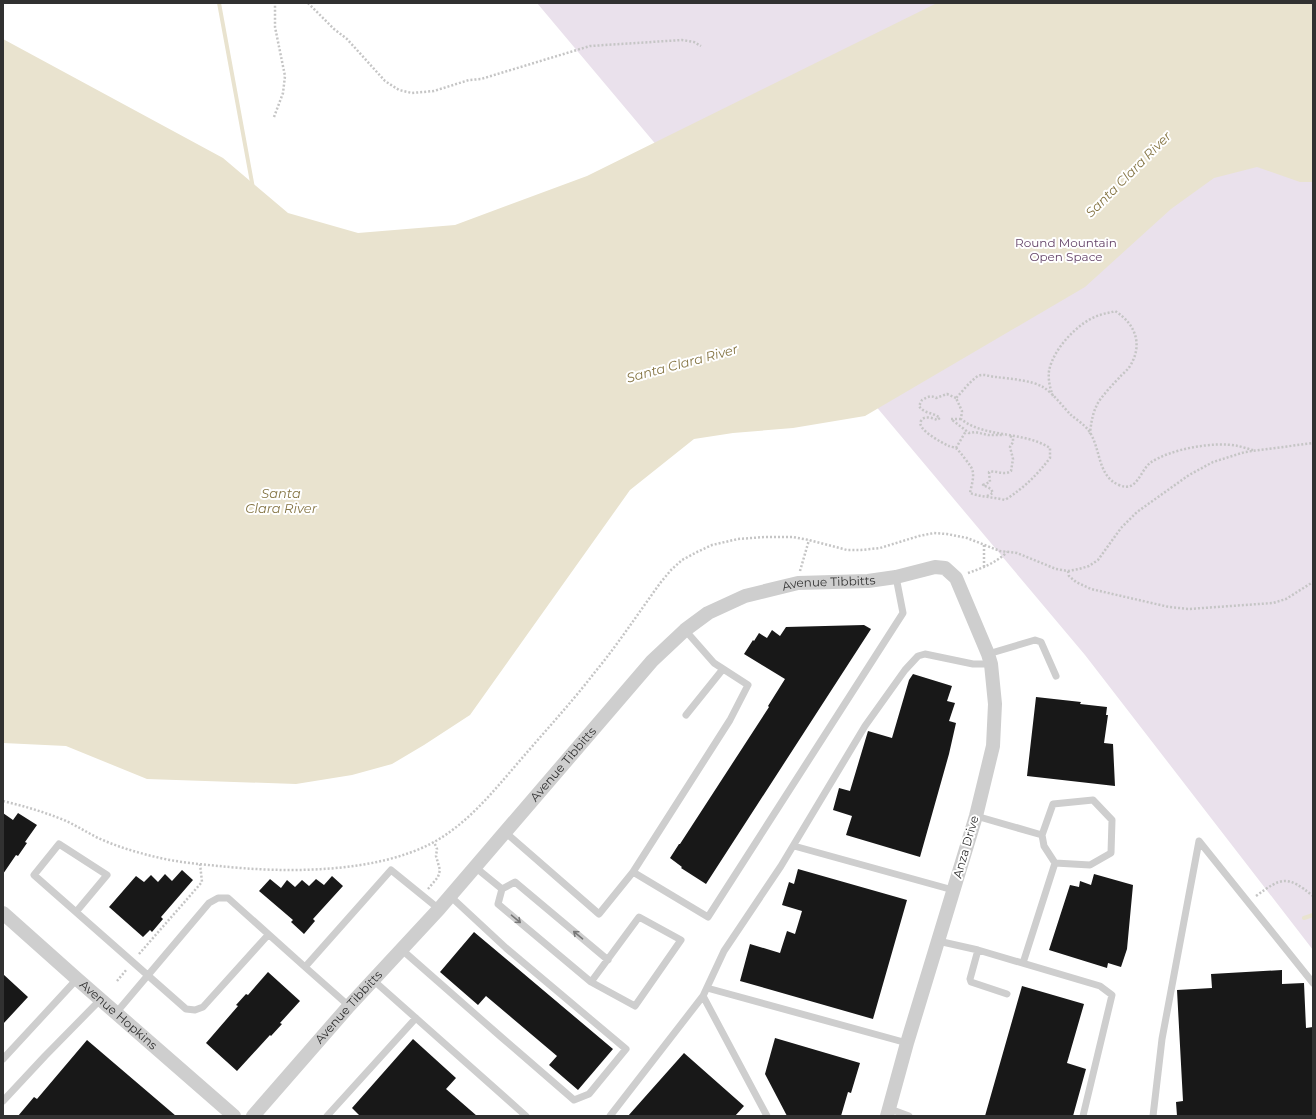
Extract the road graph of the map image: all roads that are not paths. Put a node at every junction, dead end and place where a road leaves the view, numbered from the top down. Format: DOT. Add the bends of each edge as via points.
graph roads {
  1 [pos="896,577"];
  2 [pos="956,578"];
  3 [pos="685,630"];
  4 [pos="989,659"];
  5 [pos="724,669"];
  6 [pos="1056,676"];
  7 [pos="686,715"];
  8 [pos="976,816"];
  9 [pos="505,832"];
  10 [pos="1042,835"];
  11 [pos="794,846"];
  12 [pos="1055,863"];
  13 [pos="475,867"];
  14 [pos="633,872"];
  15 [pos="502,890"];
  16 [pos="953,890"];
  17 [pos="450,896"];
  18 [pos="439,909"];
  19 [pos="76,912"];
  20 [pos="5,919"];
  21 [pos="268,934"];
  22 [pos="938,941"];
  23 [pos="401,949"];
  24 [pos="978,950"];
  25 [pos="608,960"];
  26 [pos="1023,963"];
  27 [pos="305,967"];
  28 [pos="147,975"];
  29 [pos="77,979"];
  30 [pos="373,980"];
  31 [pos="591,982"];
  32 [pos="1313,983"];
  33 [pos="707,988"];
  34 [pos="1007,994"];
  35 [pos="703,996"];
  36 [pos="101,1000"];
  37 [pos="349,1006"];
  38 [pos="116,1013"];
  39 [pos="416,1018"];
  40 [pos="907,1043"];
  41 [pos="3,1059"];
  42 [pos="3,1101"];
  43 [pos="888,1113"];
  44 [pos="234,1116"];
  45 [pos="253,1116"];
  46 [pos="327,1116"];
  47 [pos="526,1116"];
  48 [pos="610,1116"];
  49 [pos="767,1116"];
  50 [pos="909,1116"];
  51 [pos="1083,1116"];
  52 [pos="1153,1116"];
  1 -- 2 [label="street, Avenue Tibbitts" via="935,566 945,568"];
  1 -- 3 [label="street, Avenue Tibbitts" via="868,581 798,583 745,596 708,613"];
  1 -- 14 [label="lane" via="903,612 708,916"];
  2 -- 4 [label="street, Anza Drive"];
  3 -- 5 [label="lane" via="714,663"];
  3 -- 9 [label="street, Avenue Tibbitts" via="652,661"];
  4 -- 6 [label="lane" via="1035,640 1040,642"];
  4 -- 8 [label="street, Anza Drive" via="995,704 993,746"];
  4 -- 11 [label="lane" via="974,664 925,654 918,656 865,726"];
  5 -- 7 [label="lane"];
  5 -- 14 [label="lane" via="748,685 730,720"];
  8 -- 10 [label="lane"];
  8 -- 16 [label="street, Anza Drive"];
  9 -- 13 [label="street, Avenue Tibbitts"];
  9 -- 14 [label="lane" via="599,914"];
  10 -- 12 [label="lane" via="1044,846"];
  10 -- 12 [label="lane" via="1053,804 1093,800 1112,820 1112,853 1090,866"];
  11 -- 16 [label="lane"];
  11 -- 33 [label="lane" via="724,951"];
  12 -- 26 [label="lane"];
  13 -- 15 [label="lane"];
  13 -- 17 [label="street, Avenue Tibbitts"];
  25 -- 15 [label="lane, one-way" via="514,882"];
  15 -- 31 [label="lane, one-way" via="498,904"];
  16 -- 22 [label="street, Anza Drive"];
  17 -- 18 [label="street, Avenue Tibbitts"];
  17 -- 23 [label="lane" via="626,1049 589,1094 574,1100"];
  18 -- 23 [label="street, Avenue Tibbitts"];
  18 -- 27 [label="lane" via="391,870"];
  19 -- 19 [label="lane" via="34,875 59,844 108,875"];
  19 -- 28 [label="lane"];
  20 -- 29 [label="street, Avenue Hopkins"];
  21 -- 27 [label="lane"];
  21 -- 28 [label="lane" via="203,1007 195,1010 186,1009"];
  21 -- 28 [label="lane" via="228,898 218,898 209,903"];
  22 -- 24 [label="lane"];
  22 -- 40 [label="street, Anza Drive"];
  23 -- 30 [label="street, Avenue Tibbitts"];
  24 -- 26 [label="lane"];
  24 -- 34 [label="lane" via="971,982"];
  25 -- 31 [label="lane"];
  25 -- 31 [label="lane" via="639,917 681,940 635,1006"];
  26 -- 51 [label="lane" via="1100,986 1112,995"];
  27 -- 37 [label="lane"];
  28 -- 38 [label="lane"];
  29 -- 36 [label="street, Avenue Hopkins"];
  29 -- 41 [label="lane"];
  30 -- 37 [label="street, Avenue Tibbitts"];
  30 -- 39 [label="lane"];
  32 -- 52 [label="lane" via="1199,841 1162,1039"];
  33 -- 35 [label="lane"];
  33 -- 40 [label="lane"];
  35 -- 48 [label="lane"];
  35 -- 49 [label="lane"];
  36 -- 38 [label="street, Avenue Hopkins"];
  36 -- 42 [label="lane"];
  37 -- 45 [label="street, Avenue Tibbitts"];
  38 -- 44 [label="street, Avenue Hopkins"];
  39 -- 46 [label="lane"];
  39 -- 47 [label="lane"];
  40 -- 43 [label="street, Anza Drive"];
  43 -- 50 [label="lane"];
}
